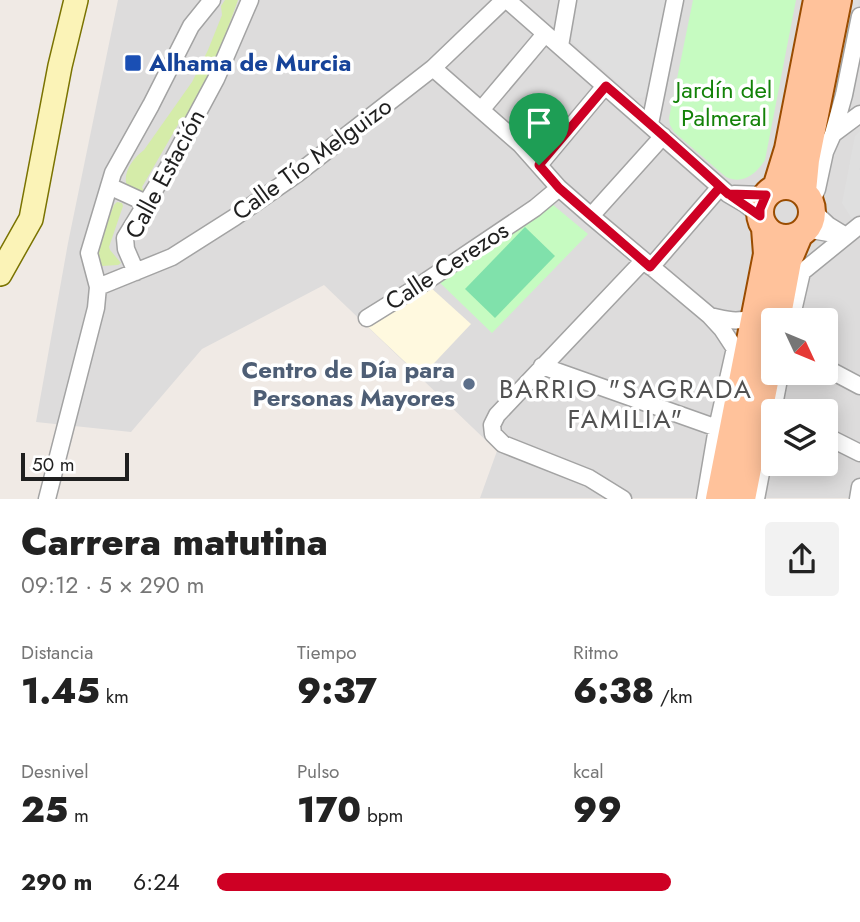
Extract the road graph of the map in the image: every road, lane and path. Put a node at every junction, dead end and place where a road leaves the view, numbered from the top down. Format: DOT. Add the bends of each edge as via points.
graph roads {
  1 [pos="76,0"];
  2 [pos="212,0"];
  3 [pos="250,0"];
  4 [pos="505,0"];
  5 [pos="568,0"];
  6 [pos="675,0"];
  7 [pos="817,0"];
  8 [pos="838,0"];
  9 [pos="860,16"];
  10 [pos="545,33"];
  11 [pos="560,46"];
  12 [pos="433,68"];
  13 [pos="606,86"];
  14 [pos="481,110"];
  15 [pos="860,114"];
  16 [pos="650,124"];
  17 [pos="833,134"];
  18 [pos="663,136"];
  19 [pos="539,165"];
  20 [pos="109,186"];
  21 [pos="559,188"];
  22 [pos="724,190"];
  23 [pos="146,203"];
  24 [pos="767,207"];
  25 [pos="806,214"];
  26 [pos="591,216"];
  27 [pos="860,225"];
  28 [pos="846,236"];
  29 [pos="647,264"];
  30 [pos="136,272"];
  31 [pos="0,274"];
  32 [pos="98,287"];
  33 [pos="766,308"];
  34 [pos="770,308"];
  35 [pos="794,308"];
  36 [pos="710,316"];
  37 [pos="367,318"];
  38 [pos="761,319"];
  39 [pos="761,326"];
  40 [pos="740,356"];
  41 [pos="542,366"];
  42 [pos="838,374"];
  43 [pos="764,385"];
  44 [pos="860,386"];
  45 [pos="717,428"];
  46 [pos="838,442"];
  47 [pos="860,453"];
  48 [pos="761,476"];
  49 [pos="860,487"];
  50 [pos="47,499"];
  51 [pos="623,499"];
  52 [pos="705,499"];
  53 [pos="719,499"];
  54 [pos="742,499"];
  55 [pos="756,499"];
  56 [pos="858,499"];
  1 -- 31 [label="main road" via="31,219"];
  2 -- 20 [label="street, Calle Estación" via="186,34"];
  3 -- 23 [label="street, Calle Estación" via="216,79"];
  4 -- 10 [label="street"];
  4 -- 12 [label="street, Calle Tío Melguizo"];
  5 -- 11 [label="street"];
  6 -- 16 [label="street"];
  7 -- 24 [label="main road" via="788,149"];
  8 -- 25 [label="main road" via="806,160"];
  9 -- 17 [label="street"];
  10 -- 11 [label="street"];
  10 -- 14 [label="street"];
  11 -- 13 [label="street"];
  12 -- 14 [label="street"];
  12 -- 30 [label="street, Calle Tío Melguizo" via="297,174 172,257"];
  13 -- 16 [label="street"];
  13 -- 19 [label="street"];
  14 -- 19 [label="street"];
  15 -- 17 [label="street"];
  16 -- 18 [label="street"];
  17 -- 25 [label="street"];
  18 -- 22 [label="street"];
  18 -- 26 [label="street"];
  19 -- 21 [label="street"];
  20 -- 23 [label="street"];
  20 -- 32 [label="street, Calle Estación" via="89,253"];
  21 -- 26 [label="street"];
  21 -- 37 [label="street, Calle Cerezos"];
  22 -- 24 [label="street"];
  22 -- 29 [label="street"];
  23 -- 30 [label="street, Calle Estación" via="125,238"];
  24 -- 25 [label="main road" via="790,186"];
  24 -- 25 [label="main road" via="777,237 785,238"];
  24 -- 33 [label="main road"];
  25 -- 28 [label="street"];
  25 -- 34 [label="main road"];
  26 -- 29 [label="street"];
  27 -- 28 [label="street"];
  28 -- 35 [label="street" via="802,272"];
  29 -- 36 [label="street"];
  29 -- 41 [label="street"];
  30 -- 32 [label="street, Calle Tío Melguizo"];
  32 -- 50 [label="street, Calle Estación"];
  36 -- 38 [label="street" via="732,321"];
  36 -- 40 [label="street"];
  39 -- 40 [label="main road"];
  40 -- 45 [label="street"];
  40 -- 53 [label="main road"];
  41 -- 45 [label="street"];
  41 -- 51 [label="street" via="493,421 496,439 589,478"];
  42 -- 44 [label="street"];
  43 -- 54 [label="main road"];
  45 -- 52 [label="street"];
  46 -- 47 [label="street"];
  48 -- 55 [label="street"];
  49 -- 56 [label="street"];
}
